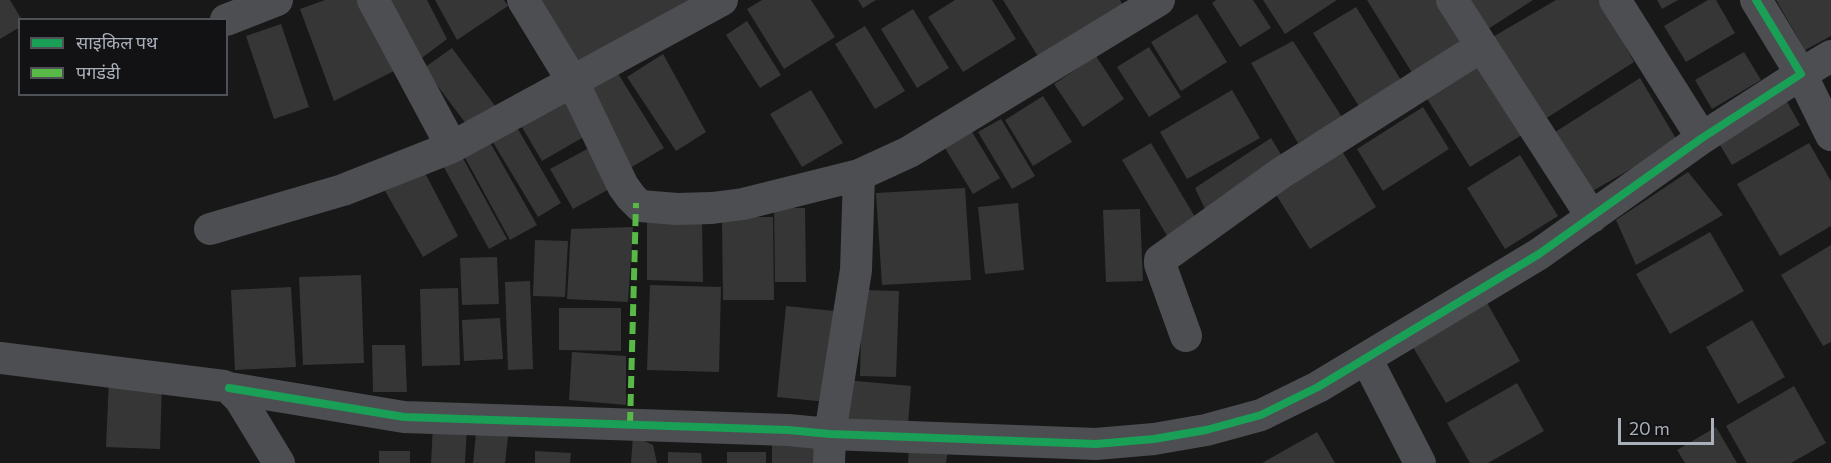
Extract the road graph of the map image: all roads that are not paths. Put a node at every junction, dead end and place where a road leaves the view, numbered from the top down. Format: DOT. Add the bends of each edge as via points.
graph roads {
  1 [pos="277,0"];
  2 [pos="373,0"];
  3 [pos="523,0"];
  4 [pos="722,0"];
  5 [pos="1159,0"];
  6 [pos="1452,0"];
  7 [pos="1615,0"];
  8 [pos="1756,0"];
  9 [pos="228,19"];
  10 [pos="1482,46"];
  11 [pos="1831,56"];
  12 [pos="1801,74"];
  13 [pos="573,82"];
  14 [pos="1831,135"];
  15 [pos="1702,138"];
  16 [pos="452,147"];
  17 [pos="859,175"];
  18 [pos="1592,217"];
  19 [pos="210,229"];
  20 [pos="1186,336"];
  21 [pos="0,358"];
  22 [pos="1366,358"];
  23 [pos="229,388"];
  24 [pos="829,448"];
  25 [pos="1040,452"];
  26 [pos="279,463"];
  27 [pos="1420,463"];
  1 -- 9 [label="street"];
  2 -- 16 [label="street"];
  3 -- 13 [label="street"];
  4 -- 13 [label="street"];
  5 -- 17 [label="street" via="909,152"];
  6 -- 10 [label="street"];
  7 -- 15 [label="street"];
  8 -- 12 [label="street"];
  10 -- 18 [label="street"];
  10 -- 20 [label="street" via="1281,173 1160,260"];
  11 -- 12 [label="street"];
  12 -- 14 [label="street"];
  12 -- 15 [label="street"];
  13 -- 16 [label="street"];
  13 -- 17 [label="street" via="623,186 640,206 712,208 743,204"];
  15 -- 18 [label="street"];
  16 -- 19 [label="street" via="342,190"];
  17 -- 24 [label="street" via="856,270"];
  18 -- 22 [label="street" via="1539,254"];
  21 -- 23 [label="street"];
  22 -- 25 [label="street" via="1261,415 1154,439"];
  22 -- 27 [label="street"];
  23 -- 24 [label="street" via="404,417 788,430"];
  23 -- 26 [label="street" via="240,399"];
  24 -- 25 [label="street"];
}
